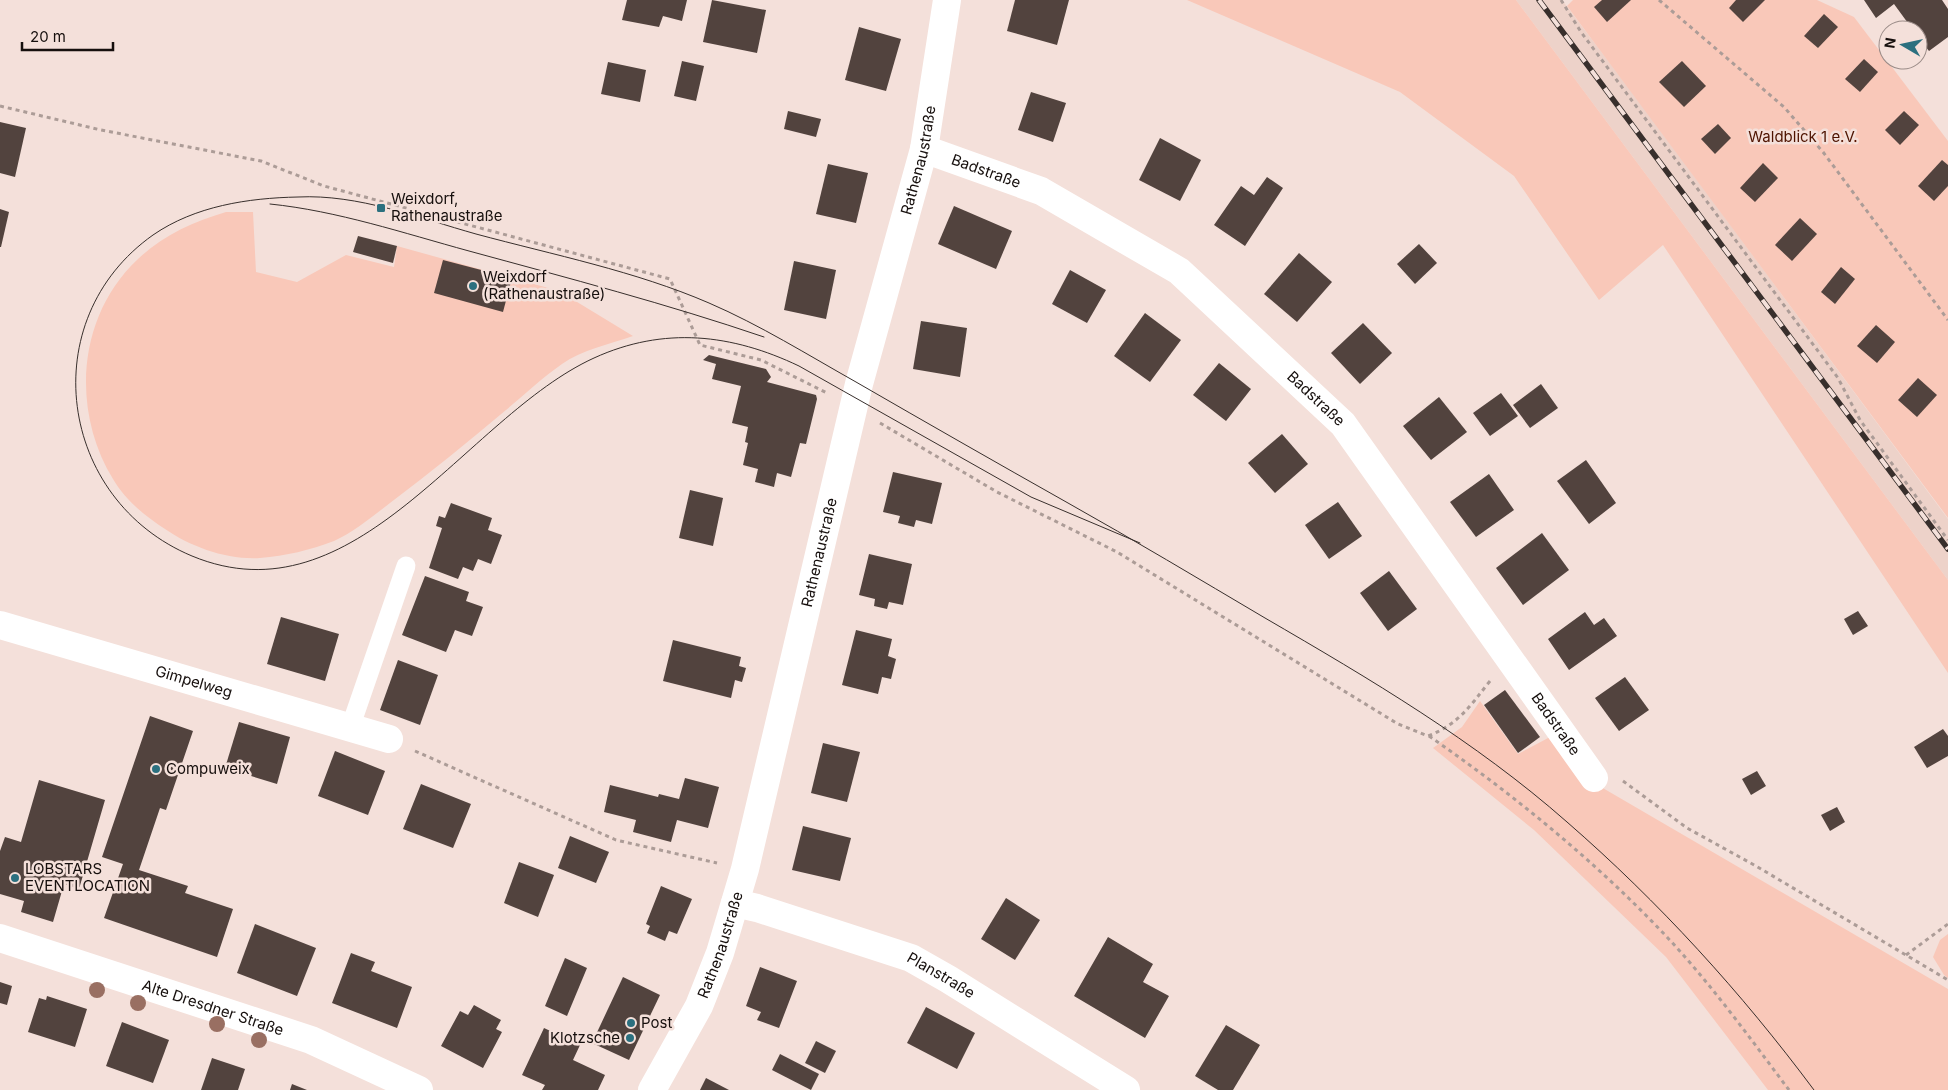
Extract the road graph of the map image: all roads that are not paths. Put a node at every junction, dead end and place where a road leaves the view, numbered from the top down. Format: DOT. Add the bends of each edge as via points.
graph roads {
  1 [pos="947,0"];
  2 [pos="924,149"];
  3 [pos="406,566"];
  4 [pos="0,625"];
  5 [pos="350,728"];
  6 [pos="389,739"];
  7 [pos="1602,782"];
  8 [pos="735,903"];
  9 [pos="0,938"];
  10 [pos="419,1090"];
  11 [pos="652,1090"];
  12 [pos="1126,1090"];
  1 -- 2 [label="street, Rathenaustraße"];
  2 -- 7 [label="street, Badstraße" via="1041,191 1179,271 1343,424"];
  2 -- 8 [label="street, Rathenaustraße" via="854,407"];
  3 -- 5 [label="lane"];
  4 -- 5 [label="street, Gimpelweg"];
  5 -- 6 [label="street, Gimpelweg"];
  8 -- 11 [label="street, Rathenaustraße" via="720,954 699,1006"];
  8 -- 12 [label="street, Planstraße" via="911,958"];
  9 -- 10 [label="street, Alte Dresdner Straße" via="311,1040"];
}
